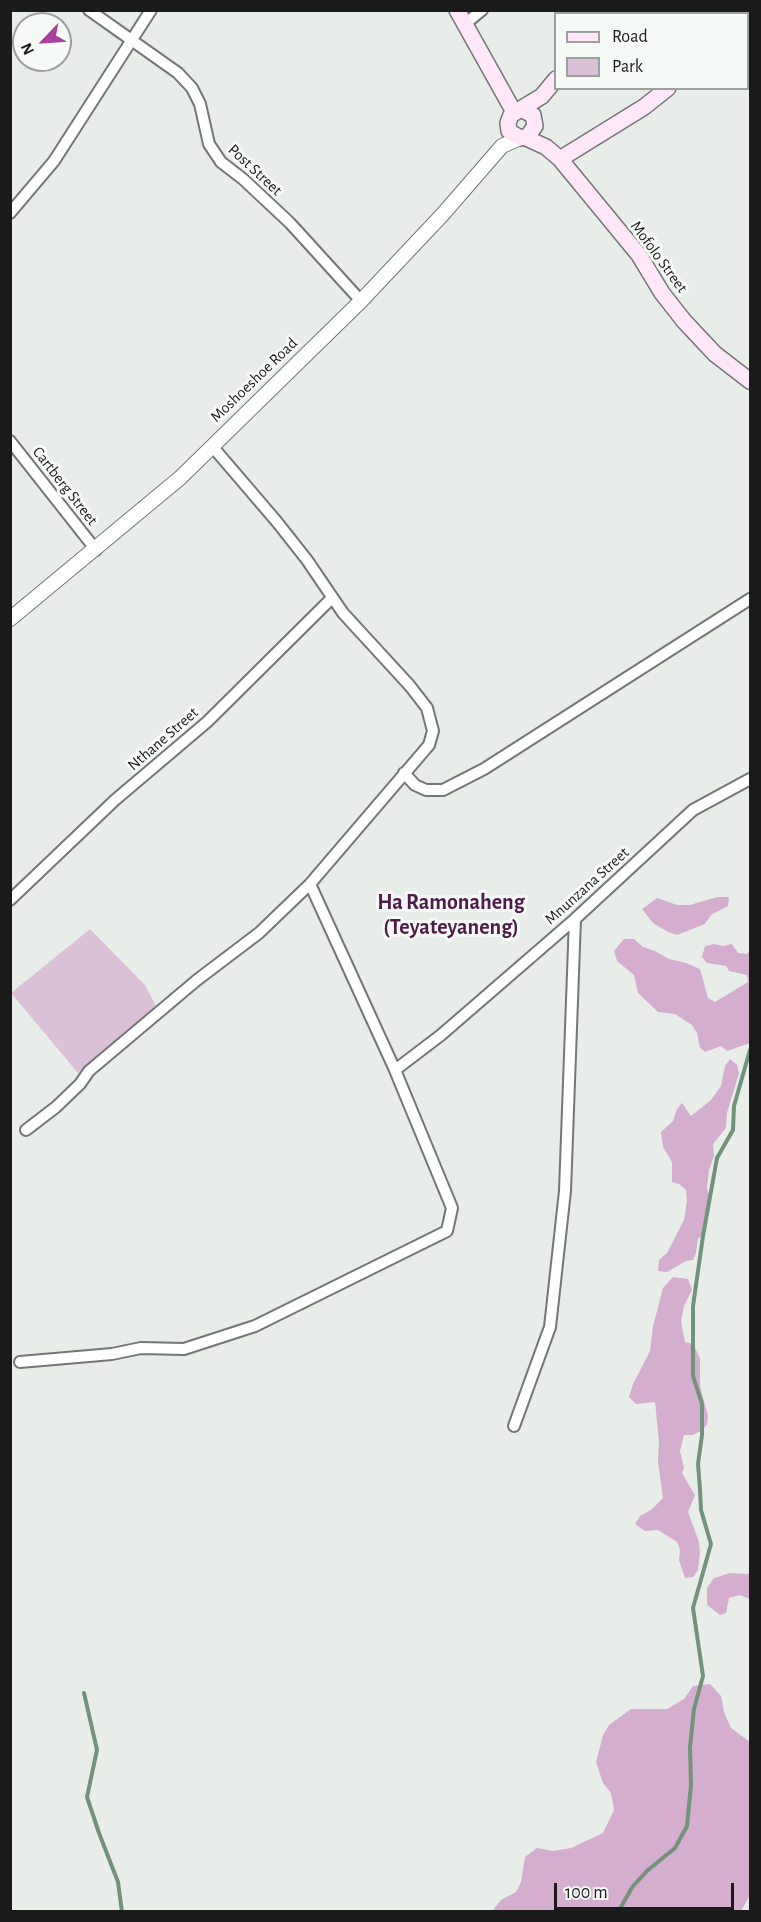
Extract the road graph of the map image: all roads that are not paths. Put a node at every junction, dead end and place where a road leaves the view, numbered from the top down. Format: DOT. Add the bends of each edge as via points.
graph roads {
  1 [pos="89,10"];
  2 [pos="151,10"];
  3 [pos="457,10"];
  4 [pos="482,10"];
  5 [pos="465,24"];
  6 [pos="131,39"];
  7 [pos="554,80"];
  8 [pos="665,90"];
  9 [pos="542,96"];
  10 [pos="518,111"];
  11 [pos="508,127"];
  12 [pos="529,130"];
  13 [pos="502,146"];
  14 [pos="560,159"];
  15 [pos="10,213"];
  16 [pos="361,301"];
  17 [pos="750,381"];
  18 [pos="10,441"];
  19 [pos="212,446"];
  20 [pos="96,549"];
  21 [pos="332,598"];
  22 [pos="750,599"];
  23 [pos="10,620"];
  24 [pos="404,773"];
  25 [pos="750,779"];
  26 [pos="310,884"];
  27 [pos="10,900"];
  28 [pos="575,919"];
  29 [pos="395,1070"];
  30 [pos="26,1130"];
  31 [pos="20,1362"];
  32 [pos="514,1426"];
  1 -- 6 [label="street, Post Street"];
  2 -- 6 [label="street"];
  3 -- 5 [label="main road"];
  4 -- 5 [label="street"];
  5 -- 10 [label="main road"];
  6 -- 15 [label="street" via="54,161"];
  6 -- 16 [label="street, Post Street" via="192,88 200,104 209,144 221,162 290,223"];
  7 -- 9 [label="main road"];
  8 -- 14 [label="main road"];
  9 -- 10 [label="main road"];
  9 -- 12 [label="main road"];
  10 -- 11 [label="main road" via="509,118"];
  10 -- 12 [label="main road" via="530,112"];
  11 -- 12 [label="main road" via="512,134"];
  11 -- 13 [label="street, Moshoeshoe Road"];
  12 -- 13 [label="street, Moshoeshoe Road"];
  12 -- 14 [label="main road, Mofolo Street"];
  13 -- 16 [label="street, Moshoeshoe Road"];
  14 -- 17 [label="main road, Mofolo Street" via="639,255 684,321 715,354"];
  16 -- 19 [label="street, Moshoeshoe Road"];
  18 -- 20 [label="street, Cartberg Street"];
  19 -- 20 [label="street, Moshoeshoe Road"];
  19 -- 21 [label="street" via="283,530"];
  20 -- 23 [label="street, Moshoeshoe Road"];
  21 -- 24 [label="street" via="427,708 433,731 429,745"];
  21 -- 27 [label="street, Nthane Street" via="207,722 115,800"];
  22 -- 24 [label="street" via="484,769 443,790 426,790"];
  24 -- 26 [label="street"];
  25 -- 28 [label="street, Mnunzana Street" via="693,810"];
  26 -- 29 [label="street"];
  26 -- 30 [label="street" via="259,933 89,1071 56,1107"];
  28 -- 29 [label="street, Mnunzana Street"];
  28 -- 32 [label="street" via="565,1191 550,1327"];
  29 -- 31 [label="street" via="452,1208 447,1232 255,1326 184,1349 141,1348"];
}
